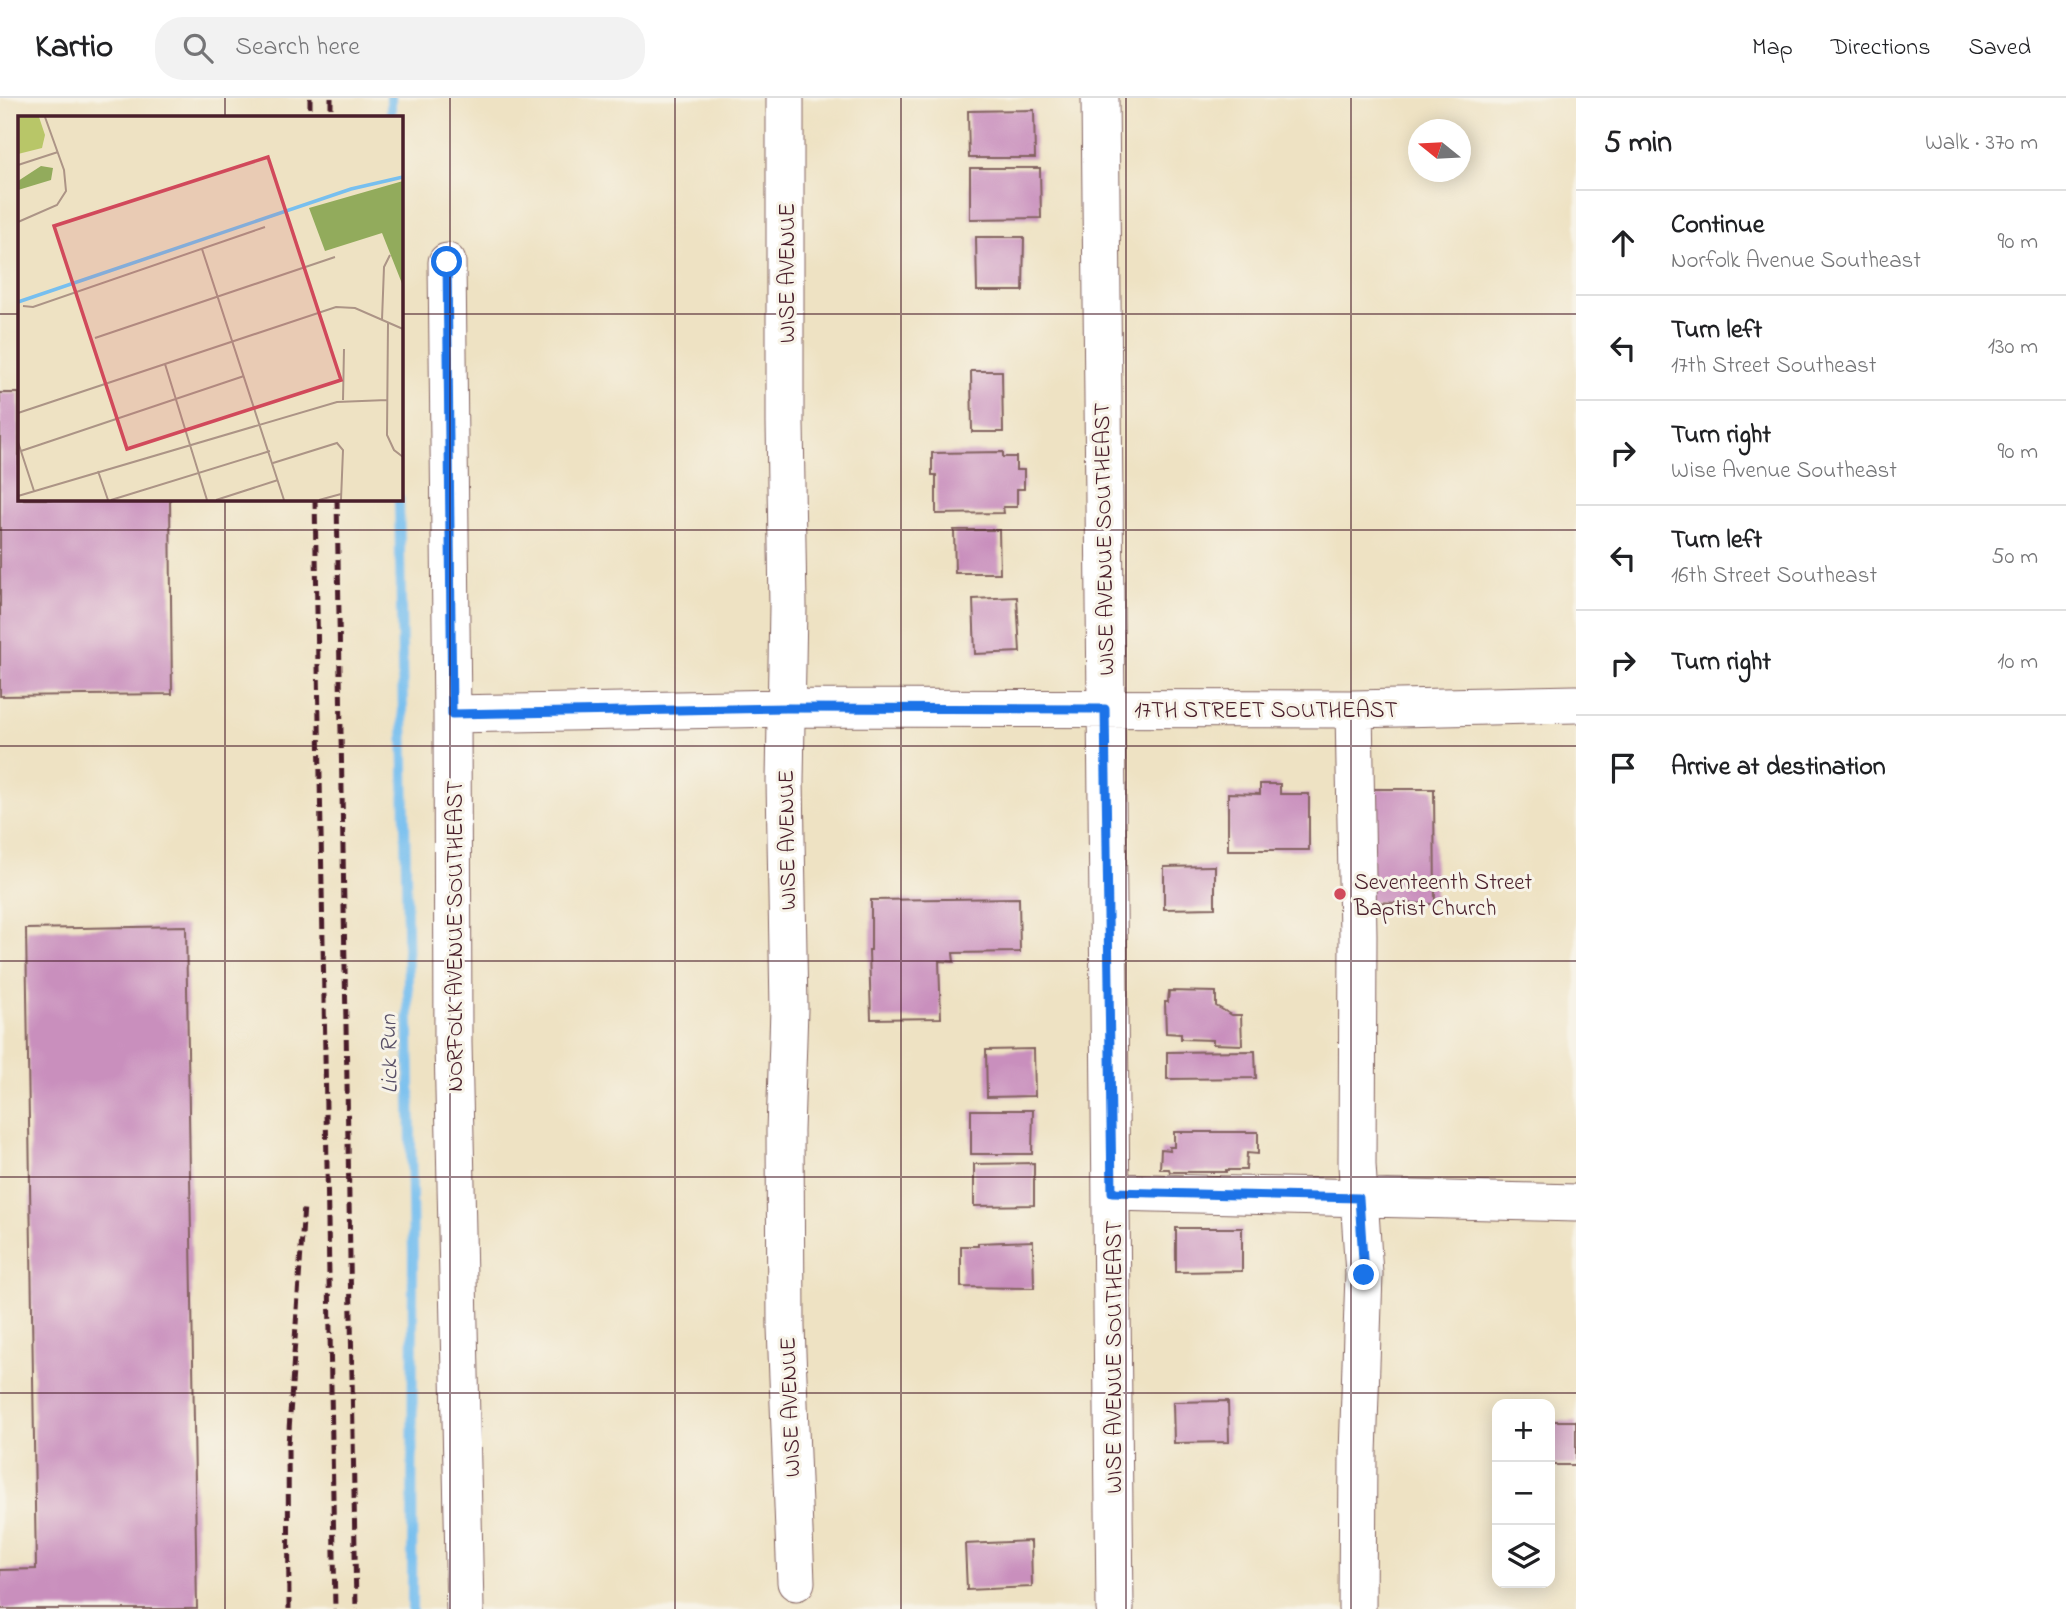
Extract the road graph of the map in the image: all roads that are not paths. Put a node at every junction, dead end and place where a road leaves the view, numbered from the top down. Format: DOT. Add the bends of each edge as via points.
graph roads {
  1 [pos="785,98"];
  2 [pos="1100,98"];
  3 [pos="447,262"];
  4 [pos="1576,705"];
  5 [pos="786,708"];
  6 [pos="1105,709"];
  7 [pos="1354,709"];
  8 [pos="452,714"];
  9 [pos="1112,1192"];
  10 [pos="1359,1198"];
  11 [pos="1576,1203"];
  12 [pos="796,1582"];
  13 [pos="465,1609"];
  14 [pos="1115,1609"];
  15 [pos="1357,1609"];
  1 -- 5 [label="street, WISE AVENUE"];
  2 -- 6 [label="street, WISE AVENUE SOUTHEAST"];
  3 -- 8 [label="street, NORFOLK AVENUE SOUTHEAST"];
  4 -- 7 [label="street, 17TH STREET SOUTHEAST"];
  5 -- 6 [label="street, 17TH STREET SOUTHEAST"];
  5 -- 8 [label="street, 17TH STREET SOUTHEAST"];
  5 -- 12 [label="street, WISE AVENUE" via="786,1326"];
  6 -- 7 [label="street, 17TH STREET SOUTHEAST"];
  6 -- 9 [label="street, WISE AVENUE SOUTHEAST"];
  7 -- 10 [label="street"];
  8 -- 13 [label="street, NORFOLK AVENUE SOUTHEAST" via="453,1043"];
  9 -- 10 [label="street"];
  9 -- 14 [label="street, WISE AVENUE SOUTHEAST"];
  10 -- 11 [label="street"];
  10 -- 15 [label="street" via="1364,1275"];
}
